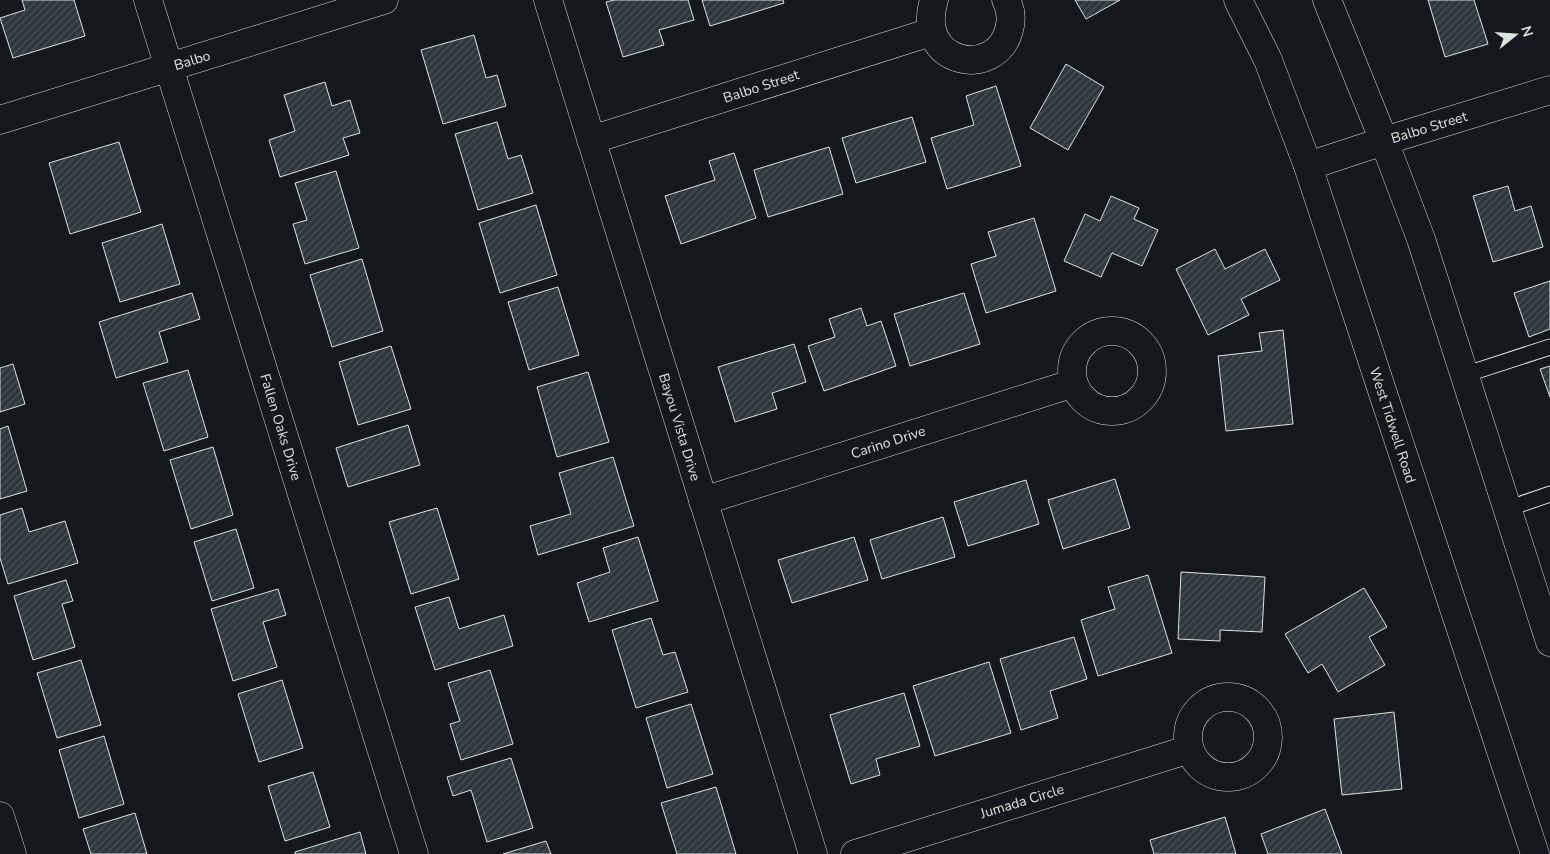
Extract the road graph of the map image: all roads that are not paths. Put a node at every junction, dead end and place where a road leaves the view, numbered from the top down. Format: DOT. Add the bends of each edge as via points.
graph roads {
  1 [pos="148,0"];
  2 [pos="384,0"];
  3 [pos="548,0"];
  4 [pos="934,0"];
  5 [pos="1006,0"];
  6 [pos="1238,0"];
  7 [pos="1327,0"];
  8 [pos="932,32"];
  9 [pos="169,67"];
  10 [pos="1550,90"];
  11 [pos="0,120"];
  12 [pos="591,140"];
  13 [pos="1384,141"];
  14 [pos="1308,166"];
  15 [pos="1550,347"];
  16 [pos="1464,375"];
  17 [pos="1074,383"];
  18 [pos="1550,494"];
  19 [pos="702,501"];
  20 [pos="1507,508"];
  21 [pos="1550,642"];
  22 [pos="1190,749"];
  23 [pos="0,816"];
  24 [pos="12,854"];
  25 [pos="414,854"];
  26 [pos="812,854"];
  27 [pos="855,854"];
  28 [pos="1535,854"];
  1 -- 9 [label="street, Fallen Oaks Drive"];
  2 -- 9 [label="street, Balbo"];
  3 -- 12 [label="street, Bayou Vista Drive"];
  4 -- 8 [label="street" via="930,16"];
  5 -- 8 [label="street" via="1011,23 1007,38 997,51 983,58 967,60 952,56 939,46"];
  6 -- 14 [label="street, West Tidwell Road" via="1268,60"];
  7 -- 13 [label="street"];
  8 -- 12 [label="street, Balbo Street"];
  9 -- 11 [label="street, Balbo"];
  9 -- 25 [label="street, Fallen Oaks Drive"];
  10 -- 13 [label="street, Balbo Street"];
  12 -- 19 [label="street, Bayou Vista Drive"];
  13 -- 14 [label="street, Balbo Street"];
  13 -- 16 [label="street" via="1421,239"];
  14 -- 28 [label="street, West Tidwell Road"];
  15 -- 16 [label="lane"];
  16 -- 20 [label="street"];
  17 -- 19 [label="street, Carino Drive"];
  18 -- 20 [label="lane"];
  19 -- 26 [label="street, Bayou Vista Drive"];
  20 -- 21 [label="street"];
  22 -- 27 [label="street, Jumada Circle"];
  23 -- 24 [label="street"];
}
